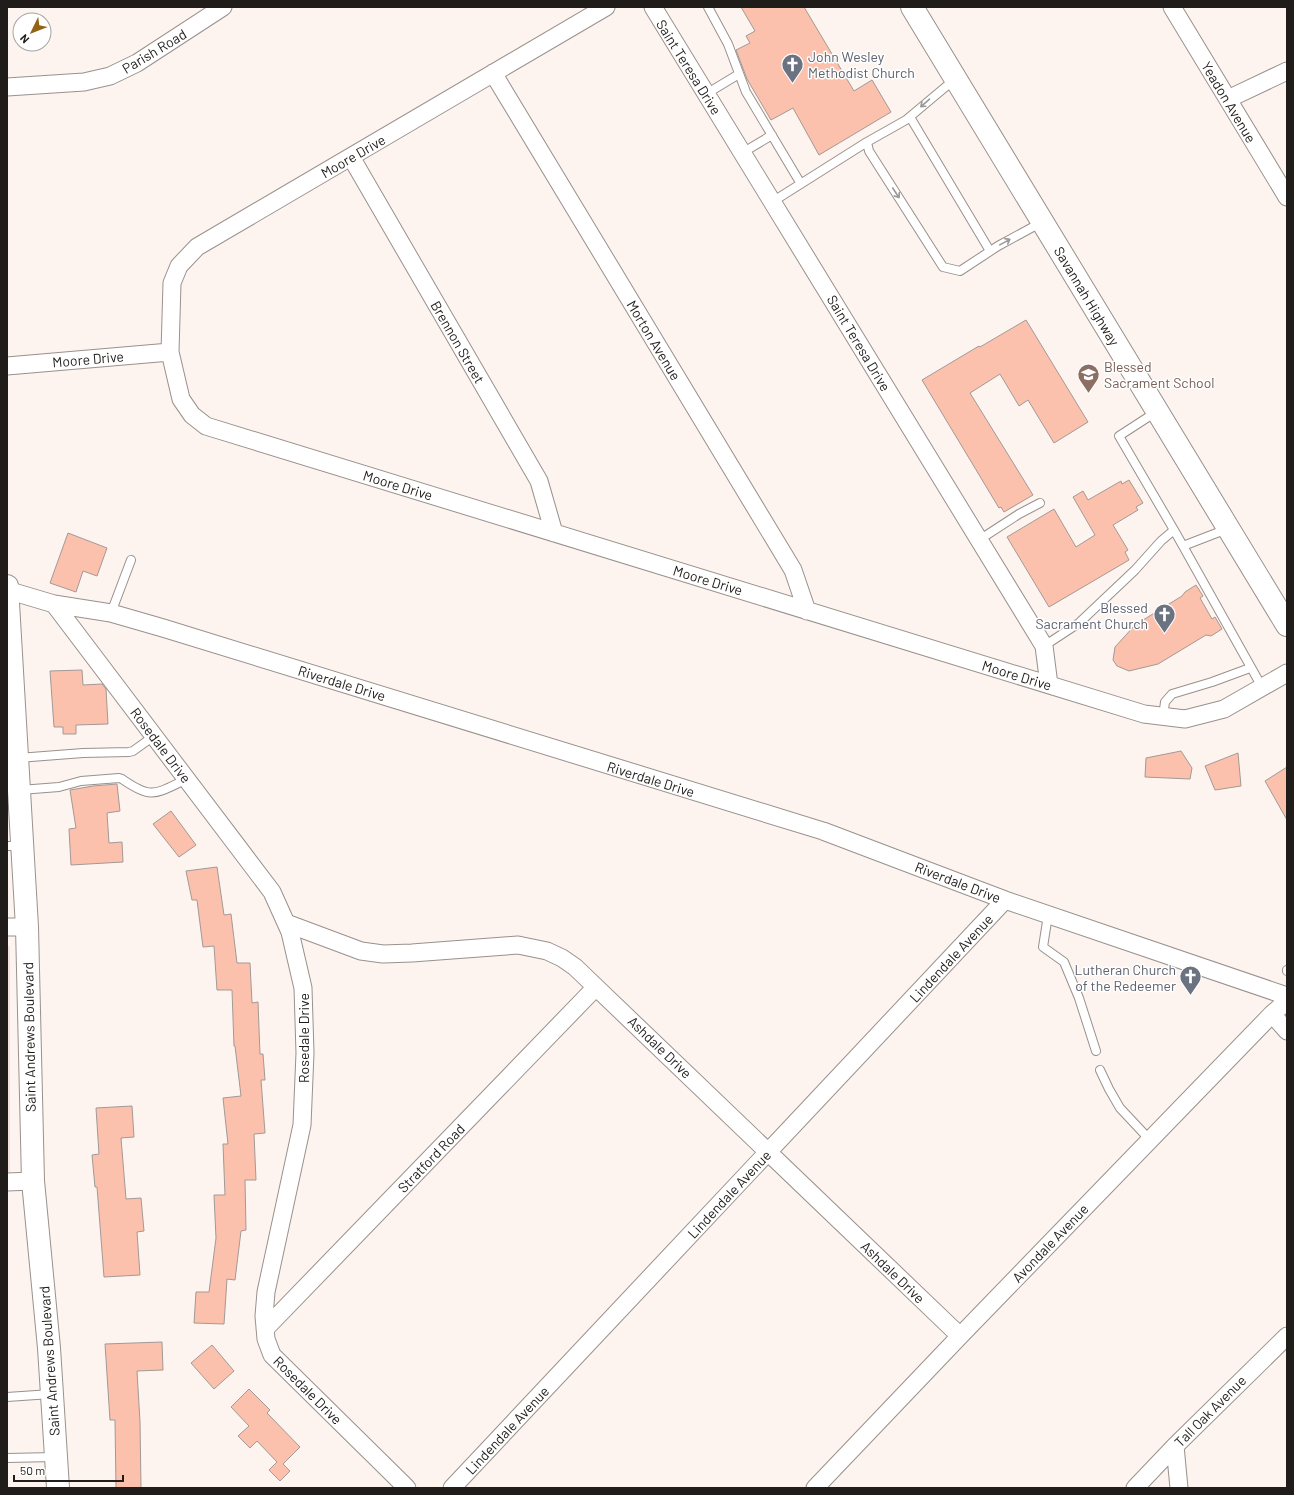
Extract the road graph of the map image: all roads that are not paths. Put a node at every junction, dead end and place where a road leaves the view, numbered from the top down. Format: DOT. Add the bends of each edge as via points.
graph roads {
  1 [pos="223,7"];
  2 [pos="606,7"];
  3 [pos="652,7"];
  4 [pos="708,7"];
  5 [pos="912,7"];
  6 [pos="1172,7"];
  7 [pos="1287,71"];
  8 [pos="493,74"];
  9 [pos="739,74"];
  10 [pos="955,79"];
  11 [pos="7,87"];
  12 [pos="706,94"];
  13 [pos="1228,99"];
  14 [pos="910,117"];
  15 [pos="772,135"];
  16 [pos="867,142"];
  17 [pos="742,153"];
  18 [pos="351,157"];
  19 [pos="801,184"];
  20 [pos="1287,197"];
  21 [pos="772,202"];
  22 [pos="1042,222"];
  23 [pos="990,251"];
  24 [pos="170,352"];
  25 [pos="7,366"];
  26 [pos="1157,411"];
  27 [pos="1040,503"];
  28 [pos="1229,529"];
  29 [pos="1174,530"];
  30 [pos="554,533"];
  31 [pos="979,540"];
  32 [pos="1183,546"];
  33 [pos="131,560"];
  34 [pos="7,586"];
  35 [pos="7,590"];
  36 [pos="54,604"];
  37 [pos="807,611"];
  38 [pos="110,613"];
  39 [pos="1287,625"];
  40 [pos="8,628"];
  41 [pos="1044,646"];
  42 [pos="1250,668"];
  43 [pos="1287,673"];
  44 [pos="10,684"];
  45 [pos="1049,685"];
  46 [pos="1262,688"];
  47 [pos="1163,717"];
  48 [pos="11,722"];
  49 [pos="154,736"];
  50 [pos="14,765"];
  51 [pos="187,779"];
  52 [pos="19,790"];
  53 [pos="14,846"];
  54 [pos="1005,900"];
  55 [pos="1048,915"];
  56 [pos="286,923"];
  57 [pos="17,927"];
  58 [pos="596,987"];
  59 [pos="1287,996"];
  60 [pos="1287,1001"];
  61 [pos="1272,1014"];
  62 [pos="1287,1031"];
  63 [pos="1096,1051"];
  64 [pos="1100,1070"];
  65 [pos="1150,1140"];
  66 [pos="768,1152"];
  67 [pos="33,1181"];
  68 [pos="7,1182"];
  69 [pos="265,1329"];
  70 [pos="960,1336"];
  71 [pos="1287,1336"];
  72 [pos="51,1394"];
  73 [pos="7,1397"];
  74 [pos="1175,1446"];
  75 [pos="56,1457"];
  76 [pos="7,1458"];
  77 [pos="58,1488"];
  78 [pos="408,1488"];
  79 [pos="452,1488"];
  80 [pos="815,1488"];
  81 [pos="1135,1488"];
  82 [pos="1179,1488"];
  1 -- 11 [label="street, Parish Road" via="137,63 110,76 84,82"];
  2 -- 8 [label="street, Moore Drive"];
  3 -- 12 [label="street, Saint Teresa Drive"];
  4 -- 9 [label="lane" via="728,44"];
  5 -- 10 [label="main road, Savannah Highway"];
  6 -- 13 [label="street, Yeadon Avenue"];
  7 -- 13 [label="street"];
  8 -- 18 [label="street, Moore Drive"];
  8 -- 37 [label="street, Morton Avenue" via="793,570"];
  9 -- 12 [label="lane"];
  9 -- 15 [label="lane" via="746,92"];
  10 -- 14 [label="lane, one-way"];
  10 -- 22 [label="main road, Savannah Highway"];
  12 -- 17 [label="street, Saint Teresa Drive"];
  13 -- 20 [label="street, Yeadon Avenue"];
  14 -- 16 [label="lane"];
  14 -- 23 [label="lane"];
  15 -- 17 [label="lane"];
  15 -- 19 [label="lane"];
  16 -- 19 [label="lane"];
  16 -- 23 [label="lane, one-way" via="869,151 943,267 960,271"];
  17 -- 21 [label="street, Saint Teresa Drive"];
  18 -- 24 [label="street, Moore Drive" via="197,247 179,266 172,283"];
  18 -- 30 [label="street, Brennon Street" via="539,481"];
  19 -- 21 [label="lane"];
  21 -- 31 [label="street, Saint Teresa Drive"];
  23 -- 22 [label="lane, one-way"];
  22 -- 26 [label="main road, Savannah Highway"];
  24 -- 25 [label="street, Moore Drive"];
  24 -- 30 [label="street, Moore Drive" via="181,399 192,415 206,426"];
  26 -- 28 [label="main road, Savannah Highway"];
  26 -- 29 [label="lane" via="1119,436"];
  27 -- 31 [label="lane"];
  28 -- 32 [label="lane"];
  28 -- 39 [label="main road, Savannah Highway"];
  29 -- 32 [label="lane"];
  29 -- 41 [label="lane" via="1080,623"];
  30 -- 37 [label="street, Moore Drive"];
  31 -- 41 [label="street, Saint Teresa Drive"];
  32 -- 42 [label="lane"];
  33 -- 38 [label="lane"];
  34 -- 35 [label="main road, Saint Andrews Boulevard"];
  35 -- 36 [label="street, Riverdale Drive"];
  35 -- 40 [label="main road, Saint Andrews Boulevard"];
  36 -- 38 [label="street, Riverdale Drive"];
  36 -- 49 [label="street, Rosedale Drive"];
  37 -- 45 [label="street, Moore Drive"];
  38 -- 54 [label="street, Riverdale Drive" via="822,831"];
  40 -- 44 [label="main road, Saint Andrews Boulevard"];
  41 -- 45 [label="street, Saint Teresa Drive"];
  42 -- 46 [label="lane"];
  42 -- 47 [label="lane" via="1172,694 1165,702"];
  43 -- 46 [label="street, Moore Drive"];
  44 -- 48 [label="main road, Saint Andrews Boulevard"];
  45 -- 47 [label="street, Moore Drive" via="1144,714"];
  46 -- 47 [label="street, Moore Drive" via="1224,709 1185,719"];
  48 -- 50 [label="main road, Saint Andrews Boulevard"];
  49 -- 50 [label="lane" via="134,751 83,753"];
  49 -- 51 [label="street, Rosedale Drive"];
  50 -- 52 [label="main road, Saint Andrews Boulevard"];
  51 -- 52 [label="lane" via="150,793 138,790 122,778"];
  51 -- 56 [label="street, Rosedale Drive" via="272,892"];
  52 -- 53 [label="main road, Saint Andrews Boulevard"];
  53 -- 57 [label="main road, Saint Andrews Boulevard"];
  54 -- 55 [label="street, Riverdale Drive"];
  54 -- 66 [label="street, Lindendale Avenue"];
  55 -- 59 [label="street, Riverdale Drive"];
  55 -- 63 [label="lane" via="1043,947 1064,962"];
  56 -- 58 [label="street, Ashdale Drive" via="361,950 383,954 518,945 547,951 562,958"];
  56 -- 69 [label="street, Rosedale Drive" via="303,988 305,1053 302,1125 266,1292"];
  57 -- 67 [label="main road, Saint Andrews Boulevard"];
  58 -- 66 [label="street, Ashdale Drive"];
  58 -- 69 [label="street, Stratford Road"];
  60 -- 61 [label="street, Avondale Avenue"];
  61 -- 62 [label="street"];
  61 -- 65 [label="street, Avondale Avenue"];
  64 -- 65 [label="lane" via="1120,1108"];
  65 -- 70 [label="street, Avondale Avenue"];
  66 -- 70 [label="street, Ashdale Drive"];
  66 -- 79 [label="street, Lindendale Avenue"];
  67 -- 68 [label="street"];
  67 -- 72 [label="main road, Saint Andrews Boulevard"];
  69 -- 78 [label="street, Rosedale Drive" via="272,1355"];
  70 -- 80 [label="street, Avondale Avenue"];
  71 -- 74 [label="street, Tall Oak Avenue"];
  72 -- 73 [label="lane"];
  72 -- 75 [label="main road, Saint Andrews Boulevard"];
  74 -- 81 [label="street, Tall Oak Avenue"];
  74 -- 82 [label="street"];
  75 -- 76 [label="lane"];
  75 -- 77 [label="main road, Saint Andrews Boulevard"];
}
